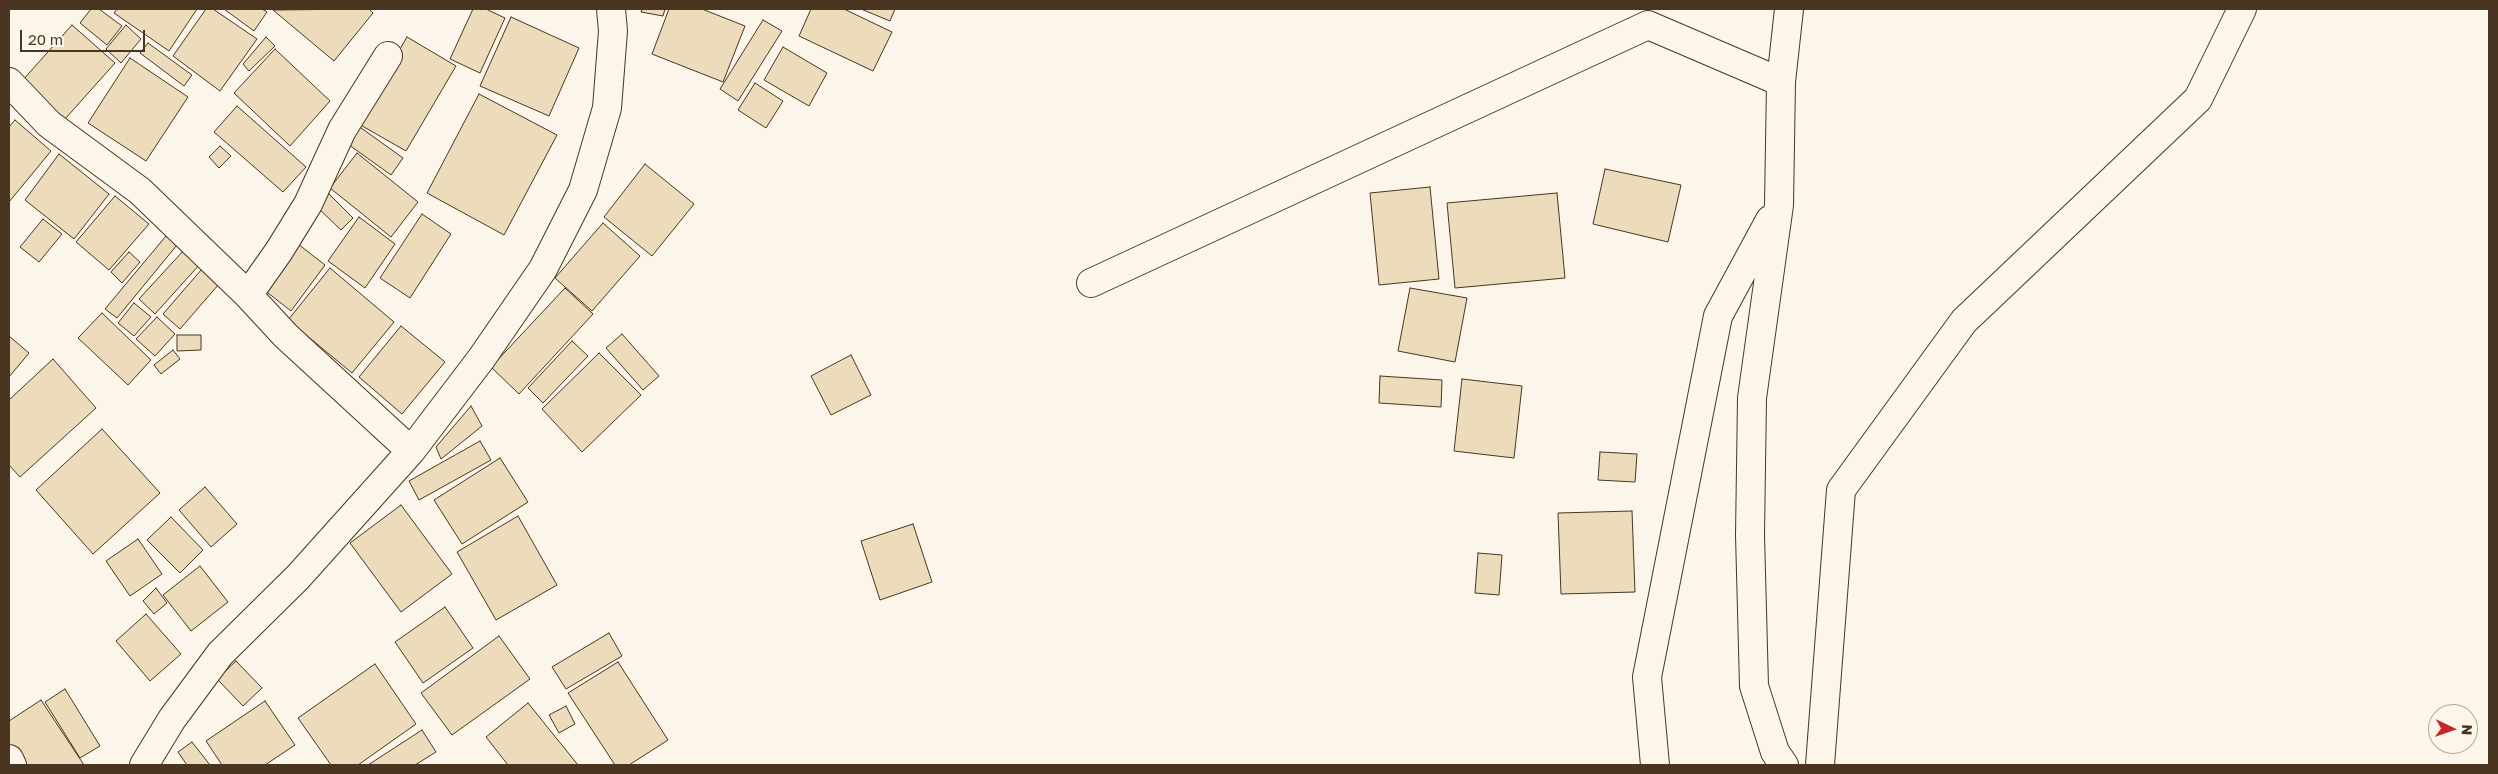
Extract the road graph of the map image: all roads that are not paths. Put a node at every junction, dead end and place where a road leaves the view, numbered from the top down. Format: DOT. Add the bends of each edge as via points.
graph roads {
  1 [pos="611,9"];
  2 [pos="1789,9"];
  3 [pos="2242,9"];
  4 [pos="1644,17"];
  5 [pos="388,56"];
  6 [pos="9,82"];
  7 [pos="1781,82"];
  8 [pos="1779,205"];
  9 [pos="1091,283"];
  10 [pos="248,295"];
  11 [pos="411,451"];
  12 [pos="9,759"];
  13 [pos="12,765"];
  14 [pos="144,765"];
  15 [pos="1656,765"];
  16 [pos="1784,765"];
  17 [pos="1820,765"];
  1 -- 11 [label="street" via="613,31 606,108 583,190 543,268 481,359"];
  2 -- 7 [label="street"];
  3 -- 17 [label="street" via="2198,99 1964,321 1841,490"];
  4 -- 7 [label="street"];
  4 -- 9 [label="street"];
  5 -- 10 [label="street" via="342,130 308,204"];
  6 -- 10 [label="street" via="49,124 140,191"];
  7 -- 8 [label="street"];
  8 -- 15 [label="street" via="1718,316 1647,677"];
  8 -- 16 [label="street" via="1752,398 1750,535 1754,686 1775,752"];
  10 -- 11 [label="street" via="286,336"];
  11 -- 14 [label="street" via="304,570 220,654 172,719"];
  12 -- 13 [label="street"];
}
